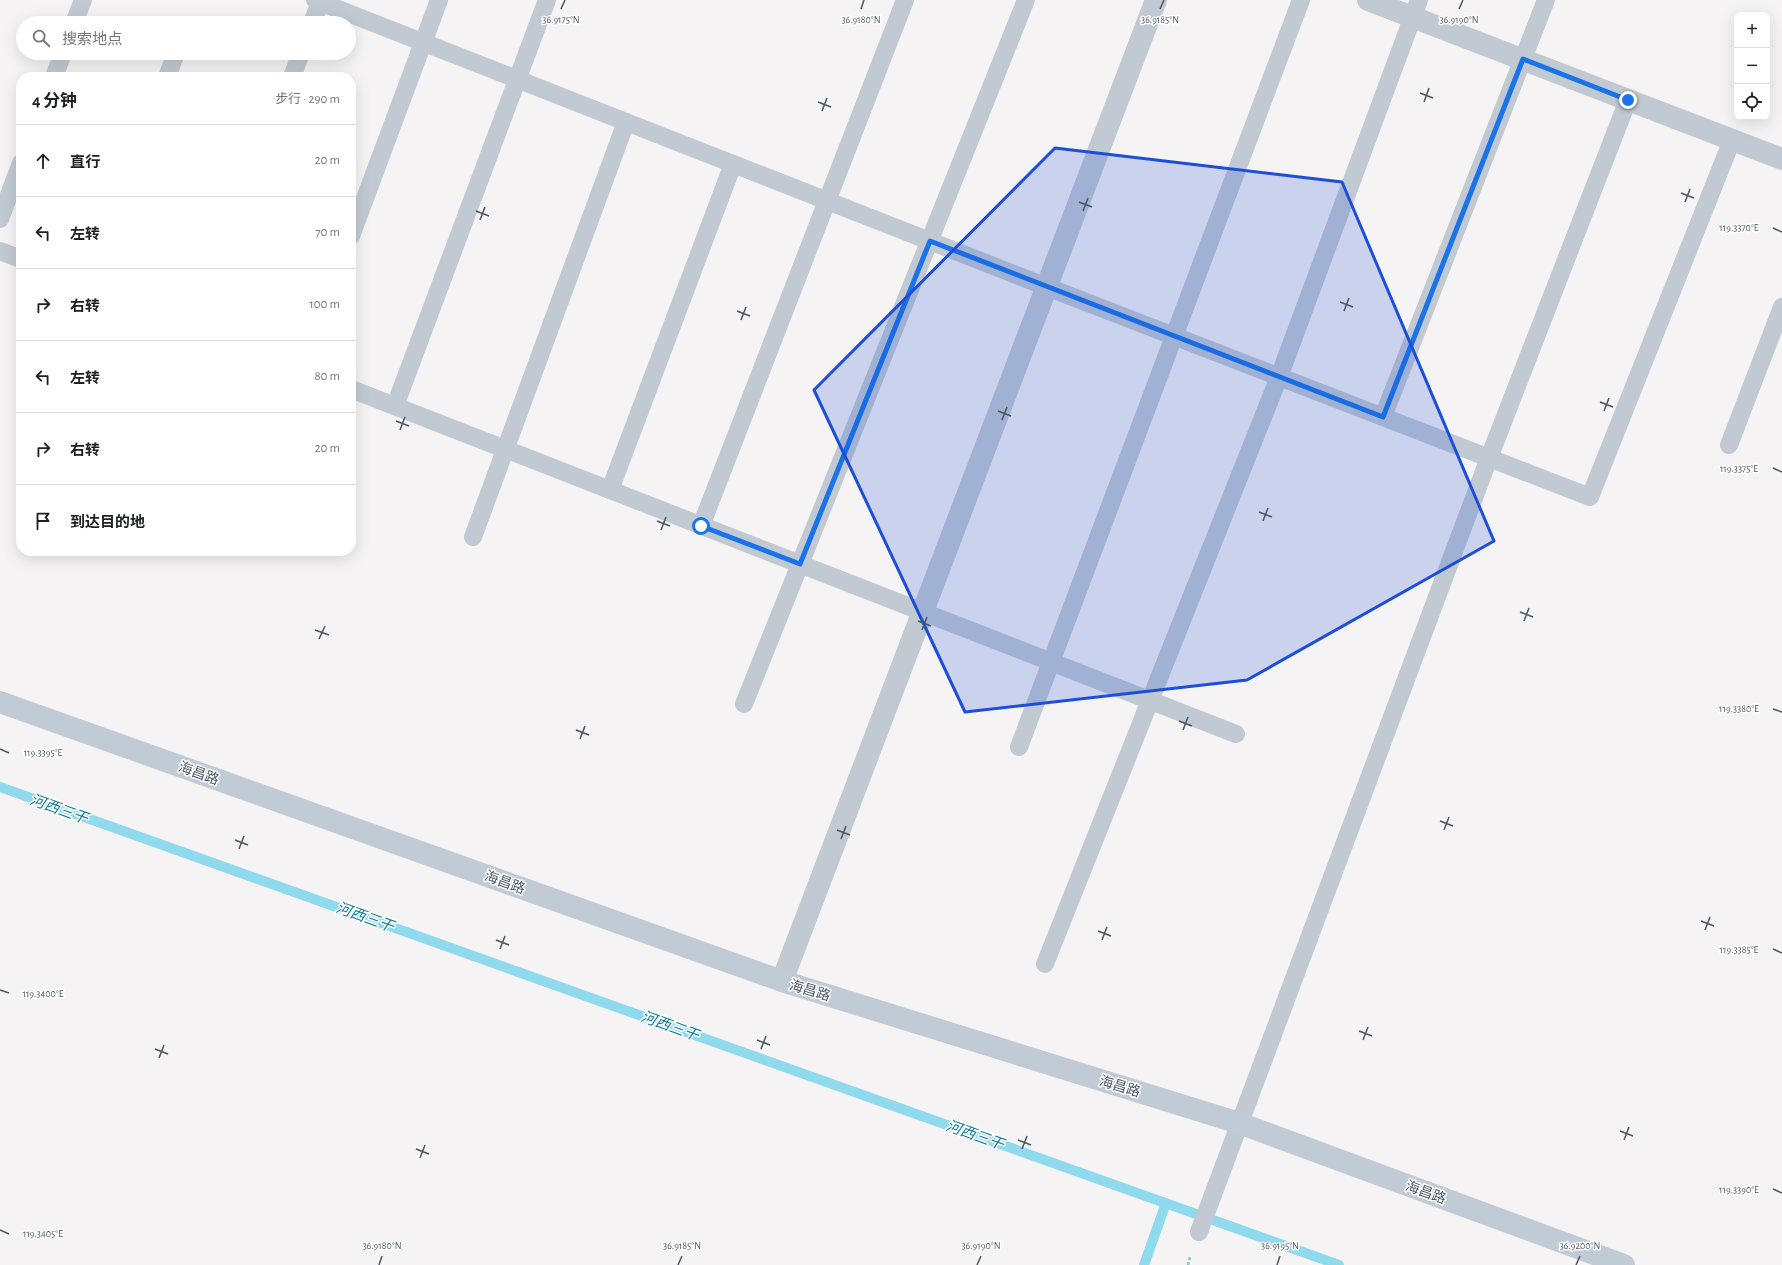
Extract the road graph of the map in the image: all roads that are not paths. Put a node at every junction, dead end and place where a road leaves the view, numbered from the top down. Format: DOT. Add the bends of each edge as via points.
graph roads {
  1 [pos="83,0"];
  2 [pos="438,0"];
  3 [pos="547,0"];
  4 [pos="905,0"];
  5 [pos="1026,0"];
  6 [pos="1156,0"];
  7 [pos="1301,0"];
  8 [pos="1368,0"];
  9 [pos="1546,0"];
  10 [pos="317,1"];
  11 [pos="1416,9"];
  12 [pos="77,16"];
  13 [pos="314,16"];
  14 [pos="356,16"];
  15 [pos="356,16"];
  16 [pos="423,42"];
  17 [pos="1523,59"];
  18 [pos="60,60"];
  19 [pos="173,60"];
  20 [pos="298,60"];
  21 [pos="56,72"];
  22 [pos="169,72"];
  23 [pos="294,72"];
  24 [pos="517,80"];
  25 [pos="1628,100"];
  26 [pos="626,122"];
  27 [pos="1732,140"];
  28 [pos="1782,159"];
  29 [pos="733,164"];
  30 [pos="16,176"];
  31 [pos="827,201"];
  32 [pos="0,219"];
  33 [pos="356,223"];
  34 [pos="930,241"];
  35 [pos="0,251"];
  36 [pos="16,257"];
  37 [pos="1047,287"];
  38 [pos="1782,308"];
  39 [pos="1174,336"];
  40 [pos="1279,377"];
  41 [pos="356,391"];
  42 [pos="395,406"];
  43 [pos="1383,417"];
  44 [pos="1729,445"];
  45 [pos="505,449"];
  46 [pos="1489,458"];
  47 [pos="610,490"];
  48 [pos="701,526"];
  49 [pos="473,536"];
  50 [pos="800,564"];
  51 [pos="923,612"];
  52 [pos="1051,661"];
  53 [pos="1150,700"];
  54 [pos="0,702"];
  55 [pos="744,704"];
  56 [pos="1236,734"];
  57 [pos="1019,747"];
  58 [pos="1045,964"];
  59 [pos="782,981"];
  60 [pos="1239,1123"];
  61 [pos="1199,1232"];
  62 [pos="1624,1265"];
  1 -- 12 [label="lane"];
  2 -- 16 [label="lane"];
  3 -- 24 [label="lane"];
  4 -- 31 [label="lane"];
  5 -- 34 [label="lane"];
  6 -- 37 [label="street"];
  7 -- 39 [label="lane"];
  8 -- 11 [label="street"];
  9 -- 17 [label="lane"];
  10 -- 13 [label="lane"];
  10 -- 15 [label="lane"];
  11 -- 17 [label="street"];
  11 -- 40 [label="lane"];
  14 -- 16 [label="lane"];
  16 -- 24 [label="lane"];
  16 -- 33 [label="lane"];
  17 -- 25 [label="street"];
  17 -- 43 [label="lane"];
  18 -- 21 [label="lane"];
  19 -- 22 [label="lane"];
  20 -- 23 [label="lane"];
  24 -- 26 [label="lane"];
  24 -- 42 [label="lane"];
  25 -- 27 [label="street"];
  25 -- 46 [label="lane"];
  26 -- 29 [label="lane"];
  26 -- 45 [label="lane"];
  27 -- 28 [label="street"];
  27 -- 46 [label="lane" via="1590,497"];
  29 -- 31 [label="lane"];
  29 -- 47 [label="lane"];
  30 -- 32 [label="lane"];
  31 -- 34 [label="lane"];
  31 -- 48 [label="lane"];
  34 -- 37 [label="lane"];
  34 -- 50 [label="lane"];
  35 -- 36 [label="lane"];
  37 -- 39 [label="lane"];
  37 -- 51 [label="street"];
  38 -- 44 [label="lane"];
  39 -- 40 [label="lane"];
  39 -- 52 [label="lane"];
  40 -- 43 [label="lane"];
  40 -- 53 [label="lane"];
  41 -- 42 [label="lane"];
  42 -- 45 [label="lane"];
  43 -- 46 [label="lane"];
  45 -- 47 [label="lane"];
  45 -- 49 [label="lane"];
  46 -- 60 [label="lane"];
  47 -- 48 [label="lane"];
  48 -- 50 [label="lane"];
  50 -- 51 [label="lane"];
  50 -- 55 [label="lane"];
  51 -- 52 [label="lane"];
  51 -- 59 [label="street"];
  52 -- 53 [label="lane"];
  52 -- 57 [label="lane"];
  53 -- 56 [label="lane"];
  53 -- 58 [label="lane"];
  54 -- 59 [label="street, 海昌路"];
  59 -- 60 [label="street, 海昌路"];
  60 -- 61 [label="lane"];
  60 -- 62 [label="street, 海昌路"];
}
